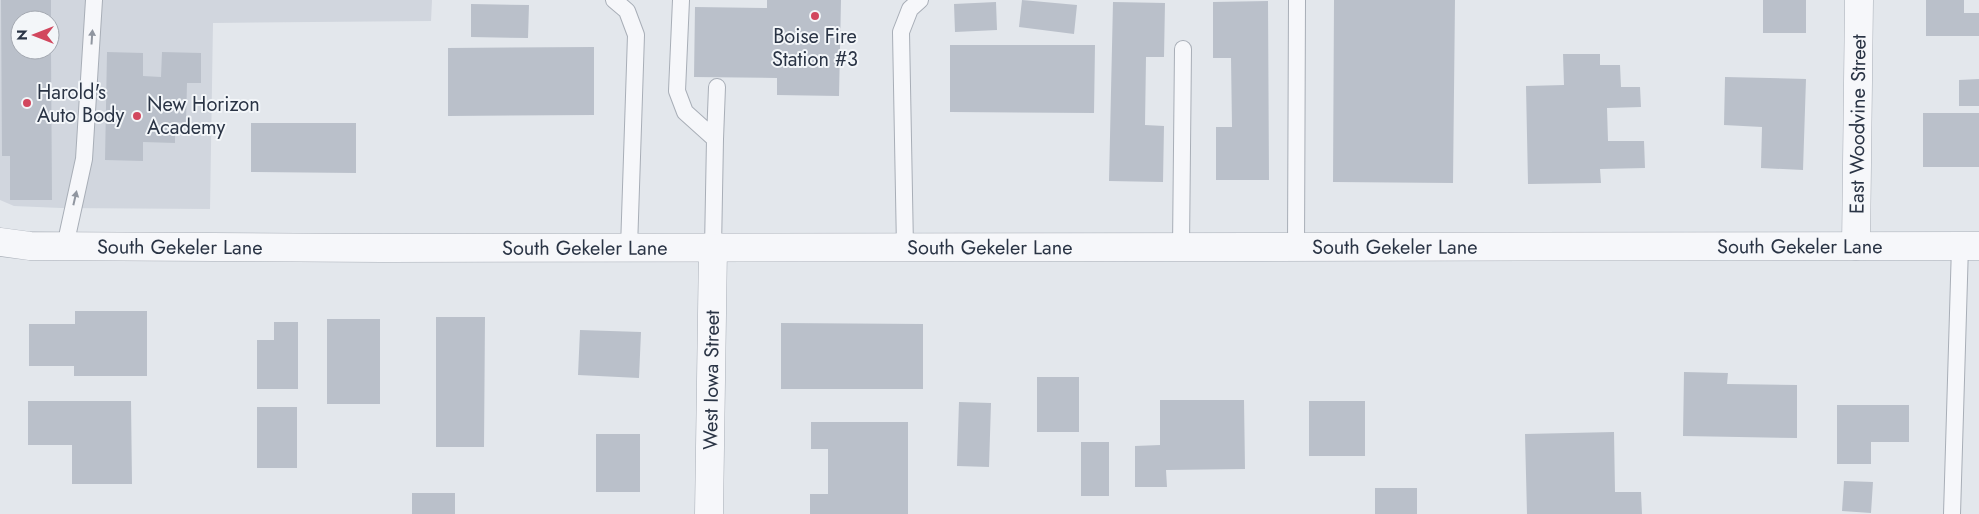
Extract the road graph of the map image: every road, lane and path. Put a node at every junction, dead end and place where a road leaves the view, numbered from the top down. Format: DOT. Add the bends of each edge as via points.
graph roads {
  1 [pos="94,0"];
  2 [pos="614,0"];
  3 [pos="681,0"];
  4 [pos="920,0"];
  5 [pos="1297,0"];
  6 [pos="1859,0"];
  7 [pos="1182,49"];
  8 [pos="717,87"];
  9 [pos="715,140"];
  10 [pos="0,242"];
  11 [pos="65,246"];
  12 [pos="1856,246"];
  13 [pos="1969,246"];
  14 [pos="1182,247"];
  15 [pos="1296,247"];
  16 [pos="629,248"];
  17 [pos="713,248"];
  18 [pos="905,248"];
  19 [pos="709,514"];
  20 [pos="1952,514"];
  11 -- 1 [label="lane, one-way" via="84,159"];
  2 -- 16 [label="lane" via="627,11 636,35"];
  3 -- 9 [label="lane" via="676,91 685,112"];
  4 -- 18 [label="lane" via="910,9 901,32"];
  5 -- 15 [label="lane"];
  6 -- 12 [label="street, East Woodvine Street"];
  7 -- 14 [label="lane"];
  8 -- 9 [label="lane"];
  9 -- 17 [label="lane"];
  10 -- 11 [label="street, South Gekeler Lane"];
  11 -- 16 [label="street, South Gekeler Lane"];
  12 -- 13 [label="street, South Gekeler Lane"];
  12 -- 15 [label="street, South Gekeler Lane"];
  13 -- 20 [label="lane"];
  14 -- 15 [label="street, South Gekeler Lane"];
  14 -- 18 [label="street, South Gekeler Lane"];
  16 -- 17 [label="street, South Gekeler Lane"];
  17 -- 18 [label="street, South Gekeler Lane"];
  17 -- 19 [label="street, West Iowa Street"];
}
